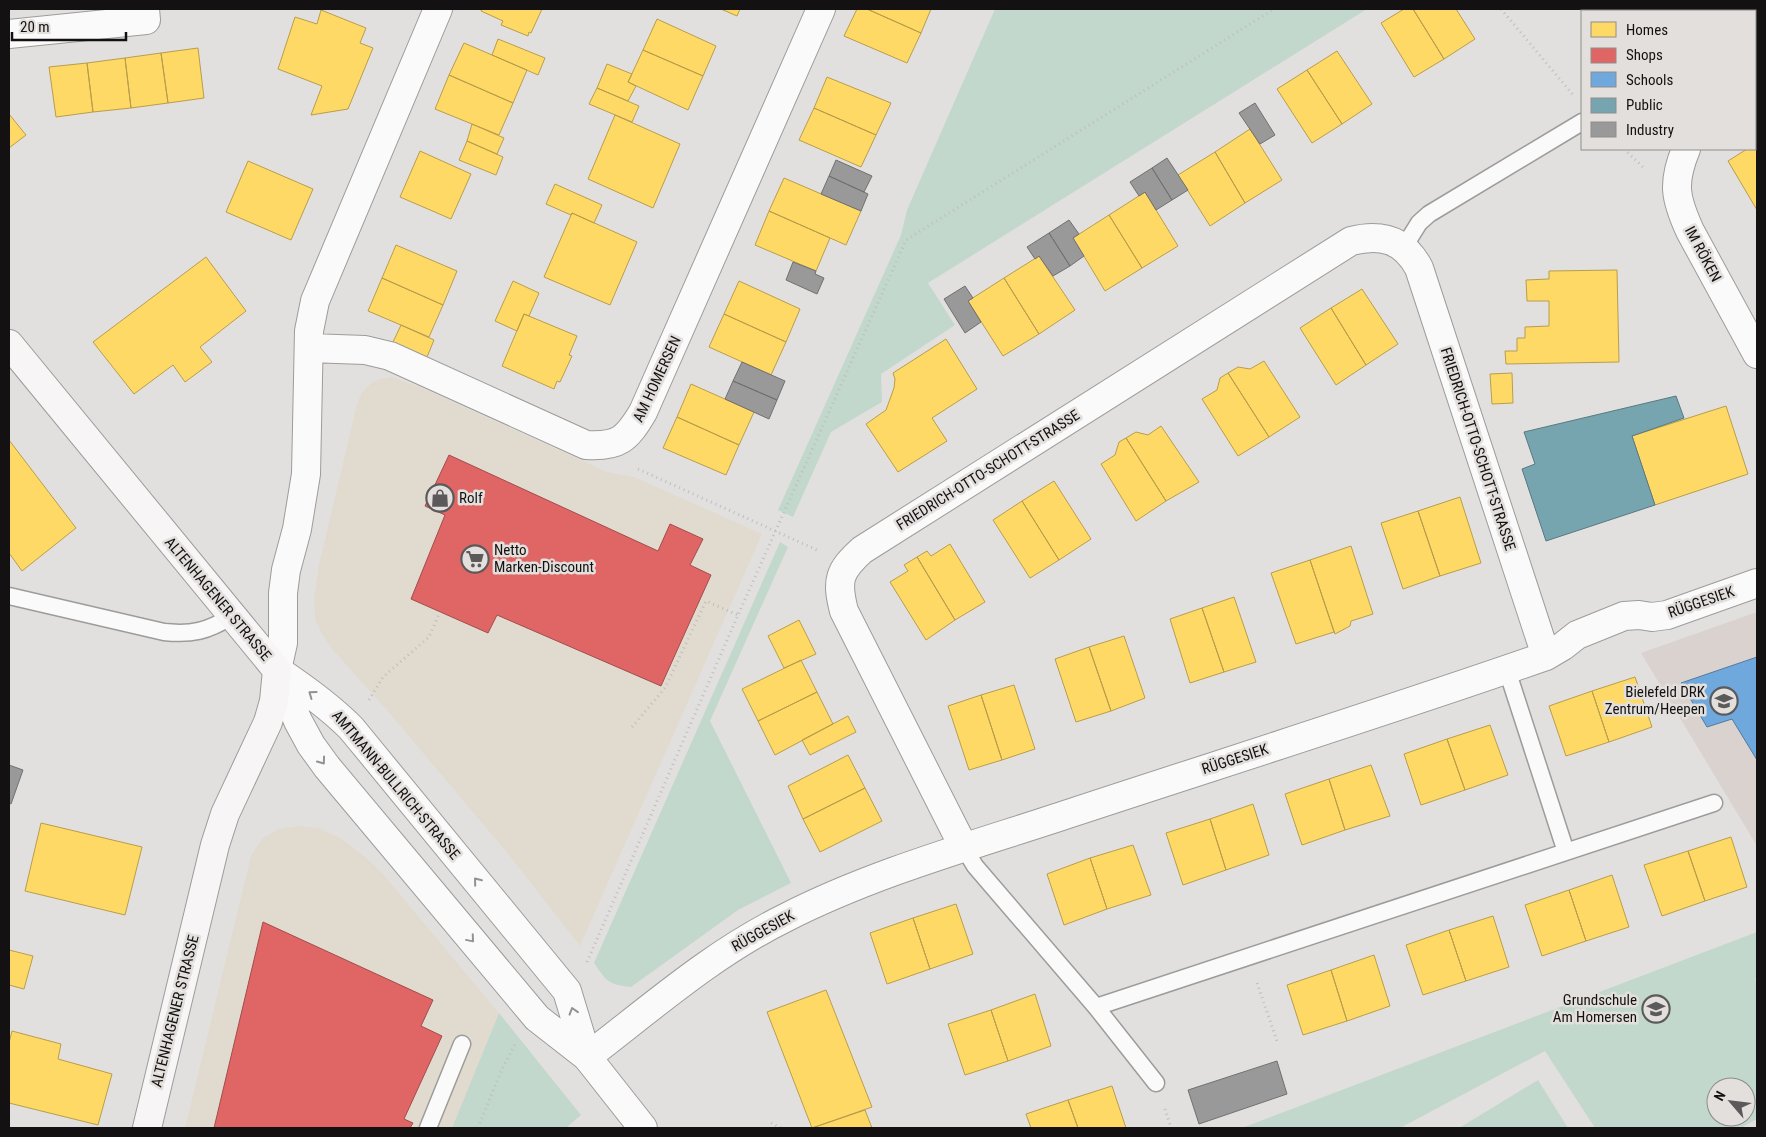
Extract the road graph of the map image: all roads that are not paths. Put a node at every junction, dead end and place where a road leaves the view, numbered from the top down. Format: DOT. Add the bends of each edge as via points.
graph roads {
  1 [pos="145,9"];
  2 [pos="438,9"];
  3 [pos="821,9"];
  4 [pos="9,34"];
  5 [pos="1581,123"];
  6 [pos="1686,150"];
  7 [pos="1404,246"];
  8 [pos="9,344"];
  9 [pos="309,348"];
  10 [pos="1757,354"];
  11 [pos="1757,583"];
  12 [pos="9,596"];
  13 [pos="232,616"];
  14 [pos="1546,656"];
  15 [pos="278,670"];
  16 [pos="1507,670"];
  17 [pos="1714,804"];
  18 [pos="964,848"];
  19 [pos="1566,852"];
  20 [pos="1096,1007"];
  21 [pos="462,1044"];
  22 [pos="587,1058"];
  23 [pos="1156,1083"];
  24 [pos="147,1128"];
  25 [pos="428,1128"];
  26 [pos="643,1128"];
  1 -- 4 [label="street" via="146,20"];
  2 -- 9 [label="street" via="315,301"];
  3 -- 9 [label="street, AM HOMERSEN" via="643,412 625,438 602,446 586,445 390,356 365,350"];
  5 -- 7 [label="lane" via="1429,214"];
  6 -- 10 [label="street, IM RÖKEN" via="1678,168 1676,187 1681,211"];
  7 -- 14 [label="street, FRIEDRICH-OTTO-SCHOTT-STRASSE" via="1419,268"];
  7 -- 18 [label="street, FRIEDRICH-OTTO-SCHOTT-STRASSE" via="1376,238 1351,240 870,544 847,563 839,593 844,611"];
  8 -- 13 [label="main road, ALTENHAGENER STRASSE"];
  9 -- 15 [label="street" via="306,474 286,570 283,643"];
  11 -- 14 [label="street, RÜGGESIEK" via="1667,615 1624,616 1577,635"];
  12 -- 13 [label="lane" via="184,634 208,629"];
  13 -- 15 [label="main road, ALTENHAGENER STRASSE"];
  14 -- 16 [label="street, RÜGGESIEK"];
  15 -- 22 [label="street, AMTMANN-BULLRICH-STRASSE, one-way" via="298,721 327,767 536,1018"];
  22 -- 15 [label="street, AMTMANN-BULLRICH-STRASSE, one-way" via="567,991 351,728 320,699"];
  15 -- 24 [label="main road, ALTENHAGENER STRASSE" via="268,722 225,814 216,845"];
  16 -- 18 [label="street, RÜGGESIEK"];
  16 -- 19 [label="lane"];
  17 -- 19 [label="lane"];
  18 -- 20 [label="lane" via="975,866"];
  18 -- 22 [label="street, RÜGGESIEK" via="844,890 761,931 710,962"];
  19 -- 20 [label="lane"];
  20 -- 23 [label="lane"];
  21 -- 25 [label="lane"];
  22 -- 26 [label="street, AMTMANN-BULLRICH-STRASSE"];
}
